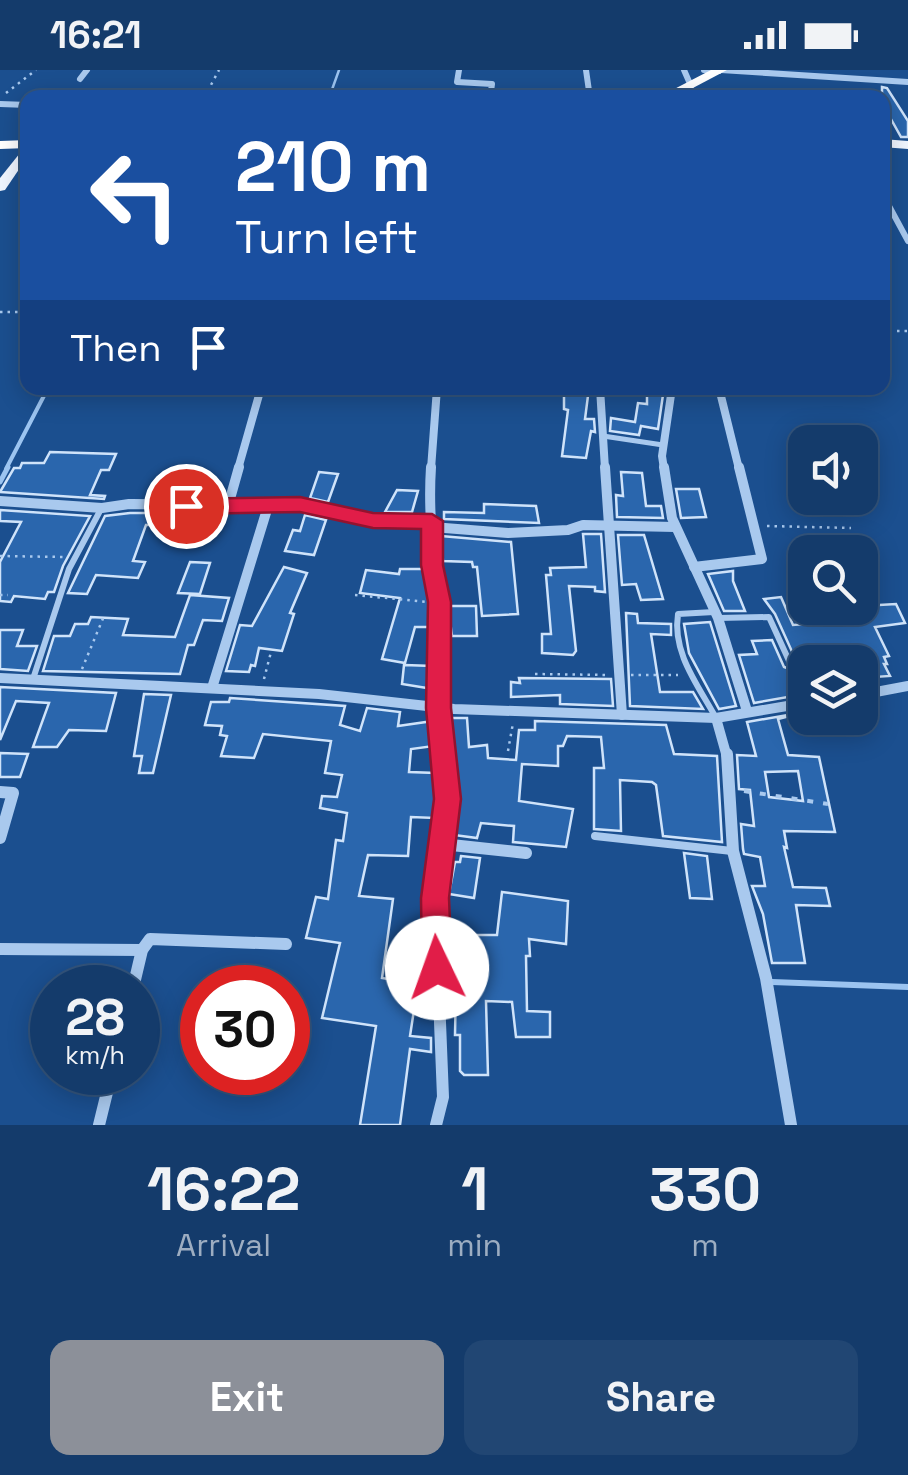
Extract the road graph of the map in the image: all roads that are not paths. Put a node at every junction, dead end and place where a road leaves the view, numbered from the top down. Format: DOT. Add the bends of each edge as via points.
graph roads {
  1 [pos="87,70"];
  2 [pos="459,70"];
  3 [pos="684,70"];
  4 [pos="704,70"];
  5 [pos="720,70"];
  6 [pos="80,79"];
  7 [pos="908,82"];
  8 [pos="691,86"];
  9 [pos="491,90"];
  10 [pos="682,90"];
  11 [pos="20,157"];
  12 [pos="0,186"];
  13 [pos="890,208"];
  14 [pos="908,241"];
  15 [pos="258,395"];
  16 [pos="437,395"];
  17 [pos="600,395"];
  18 [pos="671,395"];
  19 [pos="721,395"];
  20 [pos="603,436"];
  21 [pos="662,445"];
  22 [pos="0,501"];
  23 [pos="269,503"];
  24 [pos="228,506"];
  25 [pos="102,508"];
  26 [pos="432,524"];
  27 [pos="609,524"];
  28 [pos="675,527"];
  29 [pos="694,567"];
  30 [pos="716,615"];
  31 [pos="788,659"];
  32 [pos="0,678"];
  33 [pos="33,678"];
  34 [pos="908,686"];
  35 [pos="212,688"];
  36 [pos="878,692"];
  37 [pos="788,705"];
  38 [pos="438,708"];
  39 [pos="746,711"];
  40 [pos="622,715"];
  41 [pos="716,718"];
  42 [pos="0,792"];
  43 [pos="595,836"];
  44 [pos="0,838"];
  45 [pos="442,844"];
  46 [pos="733,851"];
  47 [pos="526,853"];
  48 [pos="286,944"];
  49 [pos="0,949"];
  50 [pos="142,950"];
  51 [pos="138,965"];
  52 [pos="106,1095"];
  53 [pos="99,1125"];
  54 [pos="436,1125"];
  55 [pos="791,1125"];
  1 -- 6 [label="street"];
  2 -- 9 [label="street" via="457,82 492,84"];
  3 -- 8 [label="street"];
  4 -- 5 [label="street"];
  5 -- 7 [label="street"];
  5 -- 8 [label="highway"];
  8 -- 10 [label="highway"];
  11 -- 12 [label="main road"];
  13 -- 14 [label="street"];
  15 -- 24 [label="street"];
  16 -- 26 [label="street"];
  17 -- 20 [label="street"];
  18 -- 21 [label="street"];
  19 -- 29 [label="street" via="762,559"];
  20 -- 21 [label="lane"];
  20 -- 27 [label="street"];
  21 -- 28 [label="street"];
  22 -- 25 [label="street"];
  23 -- 24 [label="street"];
  23 -- 26 [label="street"];
  23 -- 35 [label="street"];
  24 -- 25 [label="street"];
  25 -- 33 [label="lane" via="88,527"];
  26 -- 27 [label="street" via="538,533"];
  26 -- 38 [label="street" via="440,602"];
  27 -- 28 [label="street"];
  27 -- 40 [label="street"];
  28 -- 29 [label="street"];
  29 -- 30 [label="street"];
  30 -- 31 [label="lane" via="769,616"];
  30 -- 39 [label="street"];
  30 -- 41 [label="lane" via="678,614 676,636"];
  32 -- 33 [label="street"];
  33 -- 35 [label="street"];
  34 -- 36 [label="street"];
  35 -- 38 [label="street"];
  37 -- 39 [label="street"];
  38 -- 40 [label="street"];
  38 -- 45 [label="street" via="448,799"];
  39 -- 41 [label="street"];
  40 -- 41 [label="street"];
  41 -- 46 [label="street" via="732,790"];
  42 -- 44 [label="street" via="14,793"];
  43 -- 46 [label="lane"];
  45 -- 47 [label="street"];
  45 -- 54 [label="street" via="434,933 443,1097"];
  46 -- 55 [label="street" via="766,978"];
  48 -- 50 [label="street" via="150,940"];
  49 -- 50 [label="street"];
  50 -- 51 [label="street"];
  52 -- 53 [label="street"];
}
